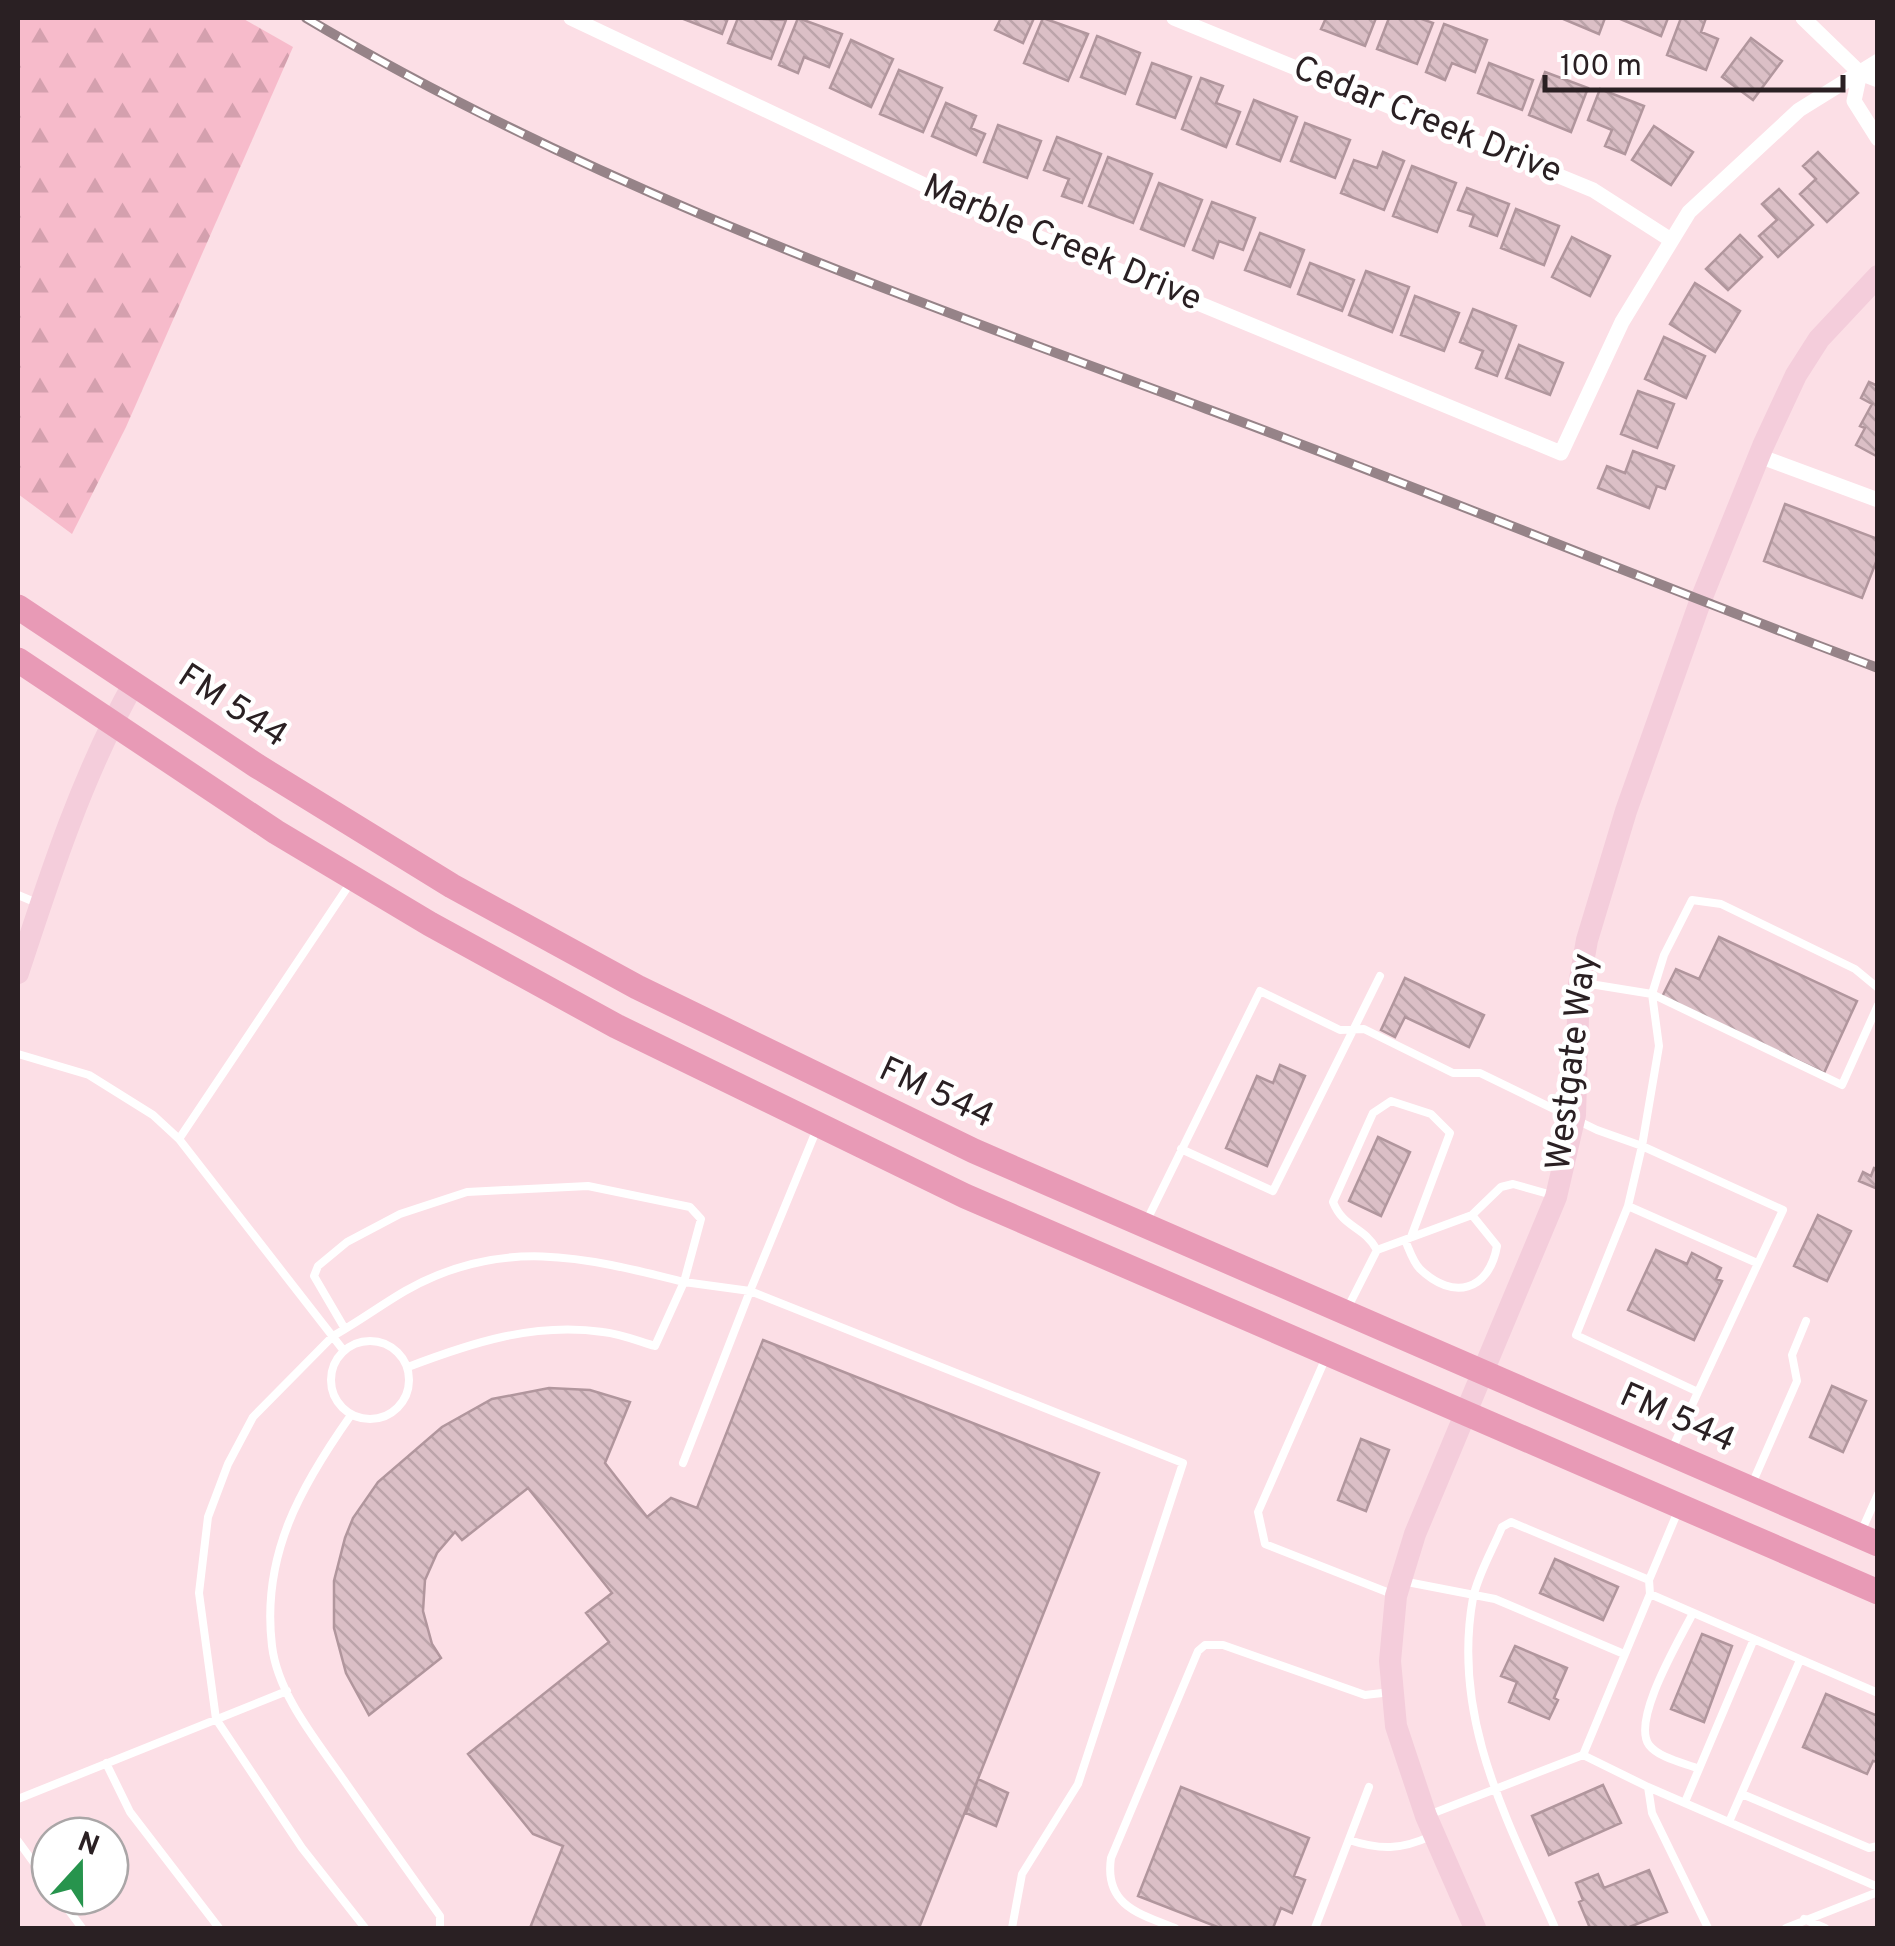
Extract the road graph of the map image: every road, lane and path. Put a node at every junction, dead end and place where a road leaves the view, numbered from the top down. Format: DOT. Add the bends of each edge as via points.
graph roads {
  1 [pos="571,18"];
  2 [pos="1174,18"];
  3 [pos="1802,18"];
  4 [pos="1878,62"];
  5 [pos="1860,72"];
  6 [pos="1878,80"];
  7 [pos="1878,139"];
  8 [pos="1671,240"];
  9 [pos="1878,276"];
  10 [pos="1759,456"];
  11 [pos="1878,500"];
  12 [pos="18,606"];
  13 [pos="18,660"];
  14 [pos="134,684"];
  15 [pos="111,724"];
  16 [pos="354,878"];
  17 [pos="18,895"];
  18 [pos="40,904"];
  19 [pos="18,973"];
  20 [pos="1380,976"];
  21 [pos="1580,983"];
  22 [pos="1878,988"];
  23 [pos="1652,994"];
  24 [pos="1878,1004"];
  25 [pos="1355,1030"];
  26 [pos="18,1054"];
  27 [pos="834,1085"];
  28 [pos="1574,1119"];
  29 [pos="818,1126"];
  30 [pos="179,1139"];
  31 [pos="1642,1146"];
  32 [pos="1182,1149"];
  33 [pos="1556,1197"];
  34 [pos="1628,1206"];
  35 [pos="1472,1215"];
  36 [pos="1144,1226"];
  37 [pos="1408,1239"];
  38 [pos="1377,1250"];
  39 [pos="1757,1263"];
  40 [pos="684,1282"];
  41 [pos="750,1291"];
  42 [pos="1345,1312"];
  43 [pos="1806,1321"];
  44 [pos="345,1330"];
  45 [pos="333,1336"];
  46 [pos="344,1351"];
  47 [pos="1328,1353"];
  48 [pos="408,1367"];
  49 [pos="1482,1371"];
  50 [pos="1698,1392"];
  51 [pos="1464,1412"];
  52 [pos="351,1415"];
  53 [pos="1670,1454"];
  54 [pos="683,1463"];
  55 [pos="1749,1490"];
  56 [pos="1878,1494"];
  57 [pos="1679,1507"];
  58 [pos="1868,1540"];
  59 [pos="1648,1580"];
  60 [pos="1398,1588"];
  61 [pos="1878,1592"];
  62 [pos="1474,1594"];
  63 [pos="1650,1594"];
  64 [pos="1693,1613"];
  65 [pos="1754,1640"];
  66 [pos="1624,1654"];
  67 [pos="1800,1660"];
  68 [pos="287,1691"];
  69 [pos="1390,1692"];
  70 [pos="1878,1693"];
  71 [pos="216,1719"];
  72 [pos="1584,1755"];
  73 [pos="106,1763"];
  74 [pos="1699,1770"];
  75 [pos="1369,1787"];
  76 [pos="1648,1787"];
  77 [pos="1494,1789"];
  78 [pos="1742,1794"];
  79 [pos="18,1799"];
  80 [pos="1685,1802"];
  81 [pos="1730,1822"];
  82 [pos="1430,1825"];
  83 [pos="1349,1840"];
  84 [pos="1878,1846"];
  85 [pos="1878,1890"];
  86 [pos="1804,1920"];
  87 [pos="218,1928"];
  88 [pos="365,1928"];
  89 [pos="440,1928"];
  90 [pos="1012,1928"];
  91 [pos="1175,1928"];
  92 [pos="1316,1928"];
  93 [pos="1475,1928"];
  94 [pos="1555,1928"];
  95 [pos="1708,1928"];
  96 [pos="1786,1928"];
  97 [pos="1825,1928"];
  1 -- 8 [label="street, Marble Creek Drive" via="1011,226 1561,453 1622,322"];
  2 -- 8 [label="street, Cedar Creek Drive" via="1594,190"];
  3 -- 5 [label="street"];
  4 -- 5 [label="street"];
  5 -- 6 [label="street"];
  5 -- 7 [label="street" via="1854,100"];
  5 -- 8 [label="street" via="1799,110 1688,212"];
  9 -- 10 [label="street, Westgate Way" via="1796,375"];
  10 -- 11 [label="street"];
  10 -- 21 [label="street, Westgate Way" via="1626,811"];
  12 -- 14 [label="main road, FM 544 / FM 544"];
  13 -- 15 [label="main road"];
  14 -- 15 [label="street"];
  14 -- 27 [label="main road, FM 544 / FM 544" via="452,886"];
  15 -- 16 [label="main road"];
  15 -- 18 [label="street"];
  16 -- 29 [label="main road" via="616,1026"];
  16 -- 30 [label="lane"];
  17 -- 18 [label="lane"];
  18 -- 19 [label="street"];
  20 -- 25 [label="lane"];
  21 -- 23 [label="lane"];
  21 -- 28 [label="street, Westgate Way"];
  22 -- 23 [label="lane" via="1855,969 1722,904 1692,900"];
  23 -- 24 [label="lane" via="1842,1084"];
  23 -- 31 [label="lane" via="1659,1046"];
  25 -- 28 [label="lane" via="1453,1073 1480,1073"];
  25 -- 32 [label="lane" via="1340,1030 1260,991"];
  25 -- 32 [label="lane" via="1273,1191"];
  26 -- 30 [label="lane" via="89,1075"];
  27 -- 29 [label="main road"];
  27 -- 36 [label="main road, FM 544 / FM 544"];
  28 -- 31 [label="lane"];
  28 -- 33 [label="street, Westgate Way"];
  29 -- 41 [label="lane"];
  29 -- 47 [label="main road"];
  30 -- 45 [label="lane"];
  31 -- 34 [label="lane"];
  31 -- 39 [label="lane" via="1782,1210"];
  32 -- 36 [label="lane"];
  33 -- 35 [label="lane" via="1501,1186"];
  33 -- 49 [label="street, Westgate Way"];
  34 -- 39 [label="lane"];
  34 -- 50 [label="lane" via="1576,1335"];
  35 -- 37 [label="lane"];
  35 -- 37 [label="lane" via="1497,1246 1478,1285 1461,1289 1418,1268"];
  36 -- 42 [label="main road, FM 544 / FM 544"];
  37 -- 38 [label="lane"];
  37 -- 38 [label="lane" via="1450,1134 1431,1114 1391,1101 1373,1113 1333,1202 1340,1218 1369,1236"];
  38 -- 42 [label="lane"];
  39 -- 50 [label="lane"];
  40 -- 41 [label="lane"];
  40 -- 44 [label="lane" via="578,1258 526,1255 462,1266 406,1290"];
  40 -- 44 [label="lane" via="702,1219 690,1207 588,1186 468,1192 400,1214 347,1242 316,1269"];
  40 -- 48 [label="lane" via="656,1346 603,1332 534,1330"];
  41 -- 54 [label="lane"];
  41 -- 90 [label="lane" via="1182,1463 1078,1784 1022,1874"];
  42 -- 49 [label="main road, FM 544 / FM 544"];
  43 -- 55 [label="lane" via="1792,1356 1797,1382"];
  44 -- 45 [label="lane"];
  45 -- 46 [label="lane"];
  45 -- 71 [label="lane" via="253,1417 208,1517 200,1593"];
  46 -- 48 [label="lane" via="374,1341 395,1350"];
  46 -- 52 [label="lane" via="330,1380 336,1400"];
  47 -- 51 [label="main road"];
  47 -- 60 [label="lane" via="1258,1512 1265,1544"];
  48 -- 52 [label="lane" via="409,1391 396,1411 374,1420"];
  49 -- 51 [label="street, Westgate Way"];
  49 -- 53 [label="main road, FM 544 / FM 544"];
  50 -- 53 [label="lane"];
  51 -- 57 [label="main road"];
  51 -- 60 [label="street, Westgate Way"];
  52 -- 68 [label="lane" via="311,1472 284,1530 272,1588 272,1648"];
  53 -- 55 [label="main road, FM 544 / FM 544"];
  55 -- 58 [label="main road, FM 544 / FM 544"];
  56 -- 58 [label="lane"];
  57 -- 59 [label="lane"];
  57 -- 61 [label="main road"];
  59 -- 62 [label="lane" via="1511,1522 1502,1527"];
  59 -- 63 [label="lane"];
  60 -- 62 [label="lane"];
  60 -- 69 [label="street, Westgate Way"];
  62 -- 66 [label="lane"];
  62 -- 77 [label="lane" via="1468,1684"];
  63 -- 64 [label="lane"];
  63 -- 66 [label="lane"];
  64 -- 65 [label="lane"];
  64 -- 74 [label="lane" via="1643,1728 1656,1751"];
  65 -- 67 [label="lane"];
  65 -- 74 [label="lane"];
  66 -- 72 [label="lane"];
  67 -- 70 [label="lane"];
  67 -- 78 [label="lane"];
  68 -- 71 [label="lane"];
  68 -- 89 [label="lane" via="440,1916"];
  69 -- 82 [label="street, Westgate Way" via="1406,1764"];
  69 -- 91 [label="lane" via="1364,1696 1223,1645 1198,1651 1109,1873 1120,1901"];
  71 -- 73 [label="lane"];
  71 -- 88 [label="lane"];
  72 -- 76 [label="lane"];
  72 -- 77 [label="lane"];
  73 -- 79 [label="lane"];
  73 -- 87 [label="lane" via="130,1812"];
  74 -- 80 [label="lane"];
  75 -- 83 [label="lane"];
  76 -- 80 [label="lane"];
  76 -- 95 [label="lane" via="1652,1813"];
  77 -- 82 [label="lane"];
  77 -- 94 [label="lane"];
  78 -- 81 [label="lane"];
  78 -- 84 [label="lane" via="1869,1848"];
  80 -- 81 [label="lane"];
  81 -- 85 [label="lane"];
  82 -- 83 [label="lane" via="1396,1848"];
  82 -- 93 [label="street, Westgate Way"];
  83 -- 92 [label="lane"];
  85 -- 86 [label="lane"];
  86 -- 96 [label="lane"];
  86 -- 97 [label="lane"];
}
